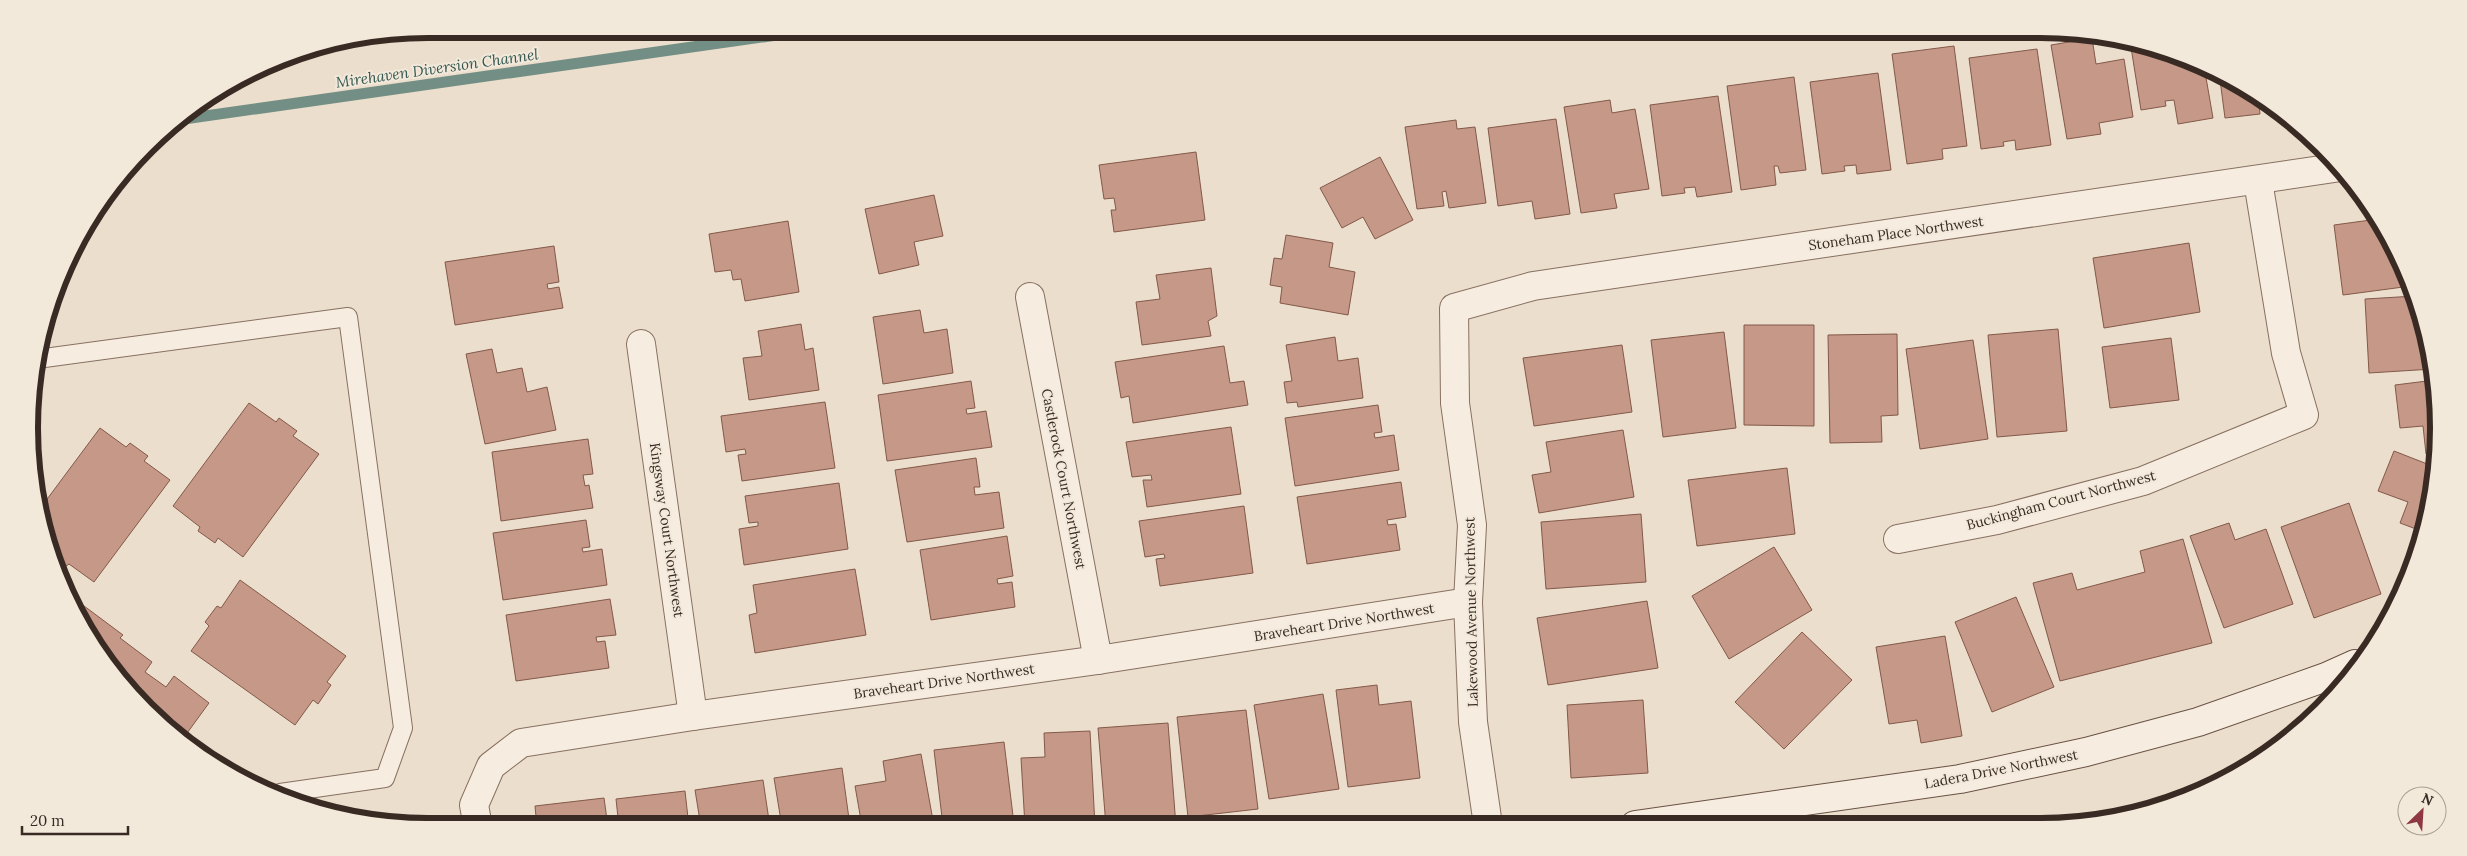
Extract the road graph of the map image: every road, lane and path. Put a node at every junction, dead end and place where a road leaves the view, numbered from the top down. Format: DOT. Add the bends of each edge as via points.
graph roads {
  1 [pos="2331,169"];
  2 [pos="2258,181"];
  3 [pos="1030,297"];
  4 [pos="1454,308"];
  5 [pos="641,344"];
  6 [pos="44,358"];
  7 [pos="1898,539"];
  8 [pos="1468,602"];
  9 [pos="1098,660"];
  10 [pos="2348,667"];
  11 [pos="693,716"];
  12 [pos="288,793"];
  13 [pos="476,818"];
  14 [pos="1487,818"];
  15 [pos="1684,818"];
  1 -- 2 [label="street, Stoneham Place Northwest"];
  2 -- 4 [label="street, Stoneham Place Northwest" via="1533,286"];
  2 -- 7 [label="street, Buckingham Court Northwest" via="2286,353 2304,415 2143,481 1997,520"];
  3 -- 9 [label="street, Castlerock Court Northwest"];
  4 -- 8 [label="street, Lakewood Avenue Northwest" via="1455,403 1472,525"];
  5 -- 11 [label="street, Kingsway Court Northwest"];
  6 -- 12 [label="lane" via="348,317 403,728 385,778"];
  8 -- 9 [label="street, Braveheart Drive Northwest"];
  8 -- 14 [label="street, Lakewood Avenue Northwest" via="1473,722"];
  9 -- 11 [label="street, Braveheart Drive Northwest"];
  10 -- 15 [label="street, Ladera Drive Northwest" via="2198,722 2086,752 1960,779"];
  11 -- 13 [label="street, Braveheart Drive Northwest" via="521,743 491,766 474,805"];
}
